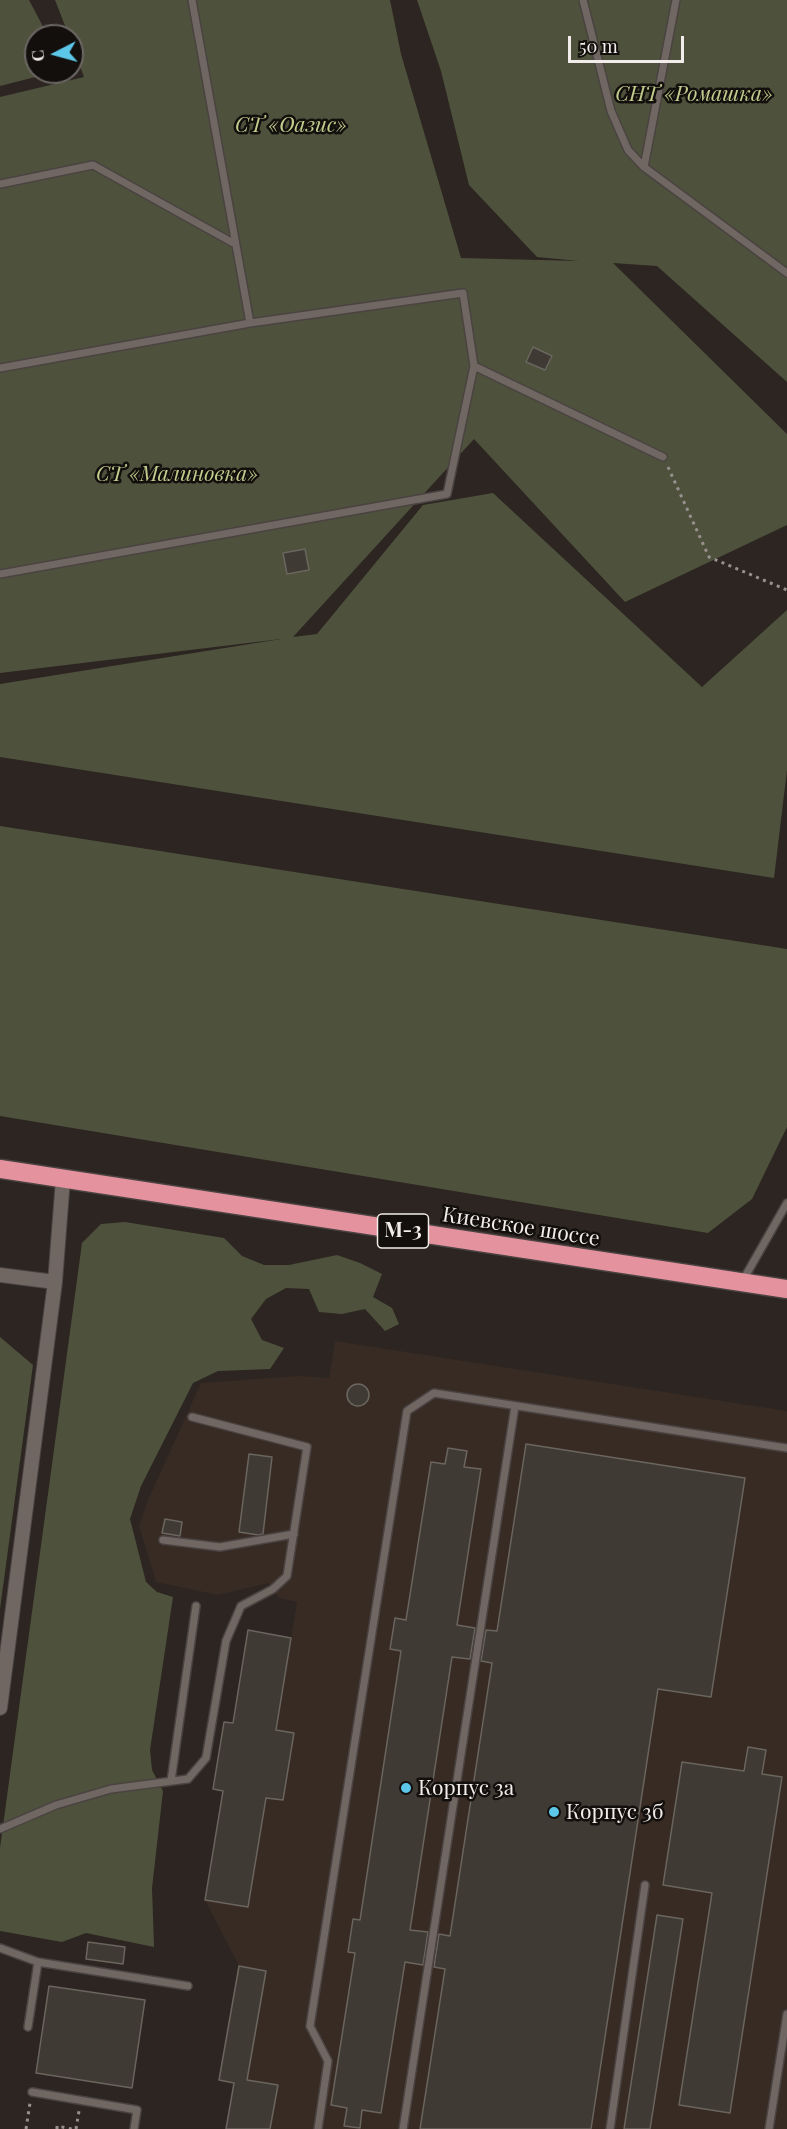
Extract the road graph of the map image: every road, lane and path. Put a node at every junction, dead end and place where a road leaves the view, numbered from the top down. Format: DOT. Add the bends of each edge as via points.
graph roads {
  1 [pos="192,0"];
  2 [pos="583,0"];
  3 [pos="676,0"];
  4 [pos="644,167"];
  5 [pos="0,184"];
  6 [pos="235,244"];
  7 [pos="787,273"];
  8 [pos="250,323"];
  9 [pos="474,366"];
  10 [pos="0,368"];
  11 [pos="663,457"];
  12 [pos="0,574"];
  13 [pos="787,590"];
  14 [pos="0,1169"];
  15 [pos="63,1179"];
  16 [pos="787,1203"];
  17 [pos="0,1275"];
  18 [pos="55,1282"];
  19 [pos="742,1282"];
  20 [pos="787,1289"];
  21 [pos="515,1406"];
  22 [pos="192,1417"];
  23 [pos="787,1448"];
  24 [pos="294,1534"];
  25 [pos="163,1540"];
  26 [pos="196,1606"];
  27 [pos="0,1708"];
  28 [pos="171,1781"];
  29 [pos="0,1828"];
  30 [pos="645,1885"];
  31 [pos="0,1948"];
  32 [pos="38,1962"];
  33 [pos="188,1986"];
  34 [pos="787,2014"];
  35 [pos="28,2027"];
  36 [pos="32,2092"];
  37 [pos="81,2100"];
  38 [pos="26,2129"];
  39 [pos="57,2129"];
  40 [pos="74,2129"];
  41 [pos="134,2129"];
  42 [pos="318,2129"];
  43 [pos="404,2129"];
  44 [pos="610,2129"];
  45 [pos="769,2129"];
  1 -- 6 [label="lane"];
  2 -- 4 [label="lane" via="611,111 628,150"];
  3 -- 4 [label="lane"];
  4 -- 7 [label="lane"];
  5 -- 6 [label="lane" via="93,165"];
  6 -- 8 [label="lane"];
  8 -- 9 [label="lane" via="463,293"];
  8 -- 10 [label="lane"];
  9 -- 11 [label="lane"];
  9 -- 12 [label="lane" via="447,494"];
  11 -- 13 [label="path" via="709,557"];
  14 -- 15 [label="highway, Киевское шоссе / М-3"];
  15 -- 18 [label="street"];
  15 -- 19 [label="highway, Киевское шоссе / М-3"];
  16 -- 19 [label="lane"];
  17 -- 18 [label="street"];
  18 -- 27 [label="street"];
  19 -- 20 [label="highway, Киевское шоссе / М-3"];
  21 -- 23 [label="lane"];
  21 -- 42 [label="lane" via="435,1393 406,1411 310,2026 328,2061"];
  21 -- 43 [label="lane"];
  22 -- 24 [label="lane" via="307,1447"];
  24 -- 25 [label="lane" via="220,1547"];
  24 -- 28 [label="lane" via="286,1576 273,1589 241,1606 226,1641 206,1758 188,1779"];
  26 -- 28 [label="lane"];
  28 -- 29 [label="lane" via="111,1789 56,1805"];
  30 -- 44 [label="lane"];
  31 -- 32 [label="lane"];
  32 -- 33 [label="lane"];
  32 -- 35 [label="lane"];
  34 -- 45 [label="lane"];
  36 -- 37 [label="lane"];
  36 -- 38 [label="path"];
  37 -- 40 [label="path"];
  37 -- 41 [label="lane" via="137,2110"];
  39 -- 40 [label="path"];
}
